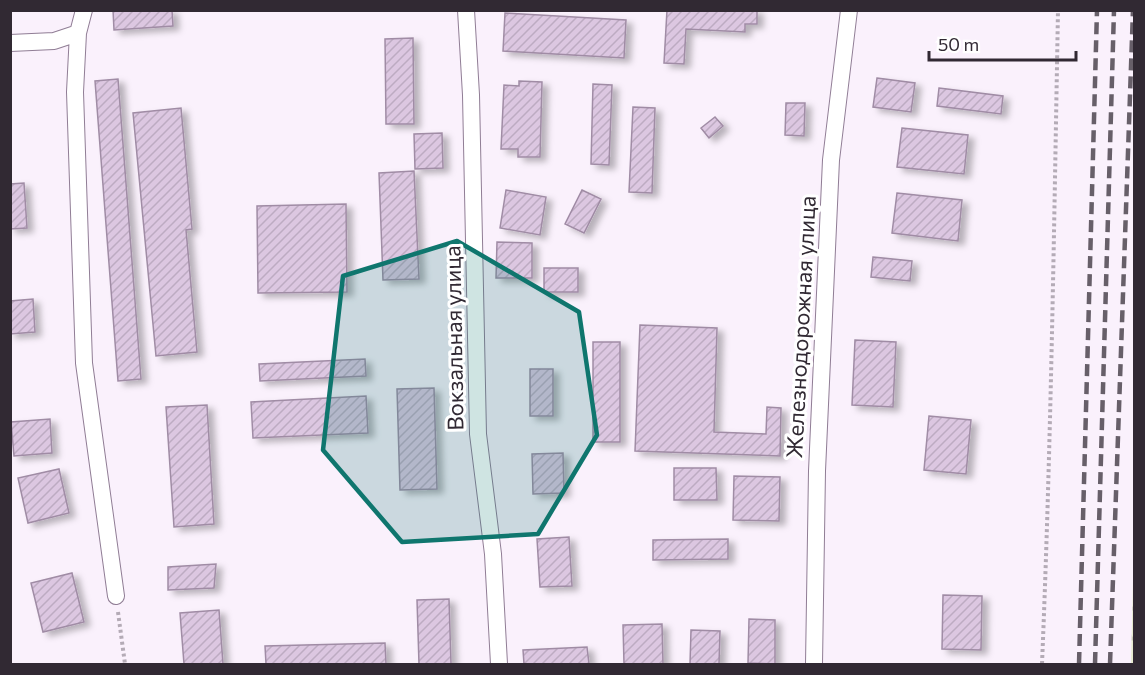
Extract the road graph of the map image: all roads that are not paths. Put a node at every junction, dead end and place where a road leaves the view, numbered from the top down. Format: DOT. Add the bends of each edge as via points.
graph roads {
  1 [pos="84,10"];
  2 [pos="466,10"];
  3 [pos="849,10"];
  4 [pos="78,33"];
  5 [pos="10,43"];
  6 [pos="116,596"];
  7 [pos="499,664"];
  8 [pos="814,664"];
  1 -- 4 [label="street"];
  2 -- 7 [label="street, Вокзальная улица" via="478,434 493,554"];
  3 -- 8 [label="street, Железнодорожная улица" via="831,160 817,471"];
  4 -- 5 [label="street" via="54,41"];
  4 -- 6 [label="street" via="75,92 84,363"];
}
